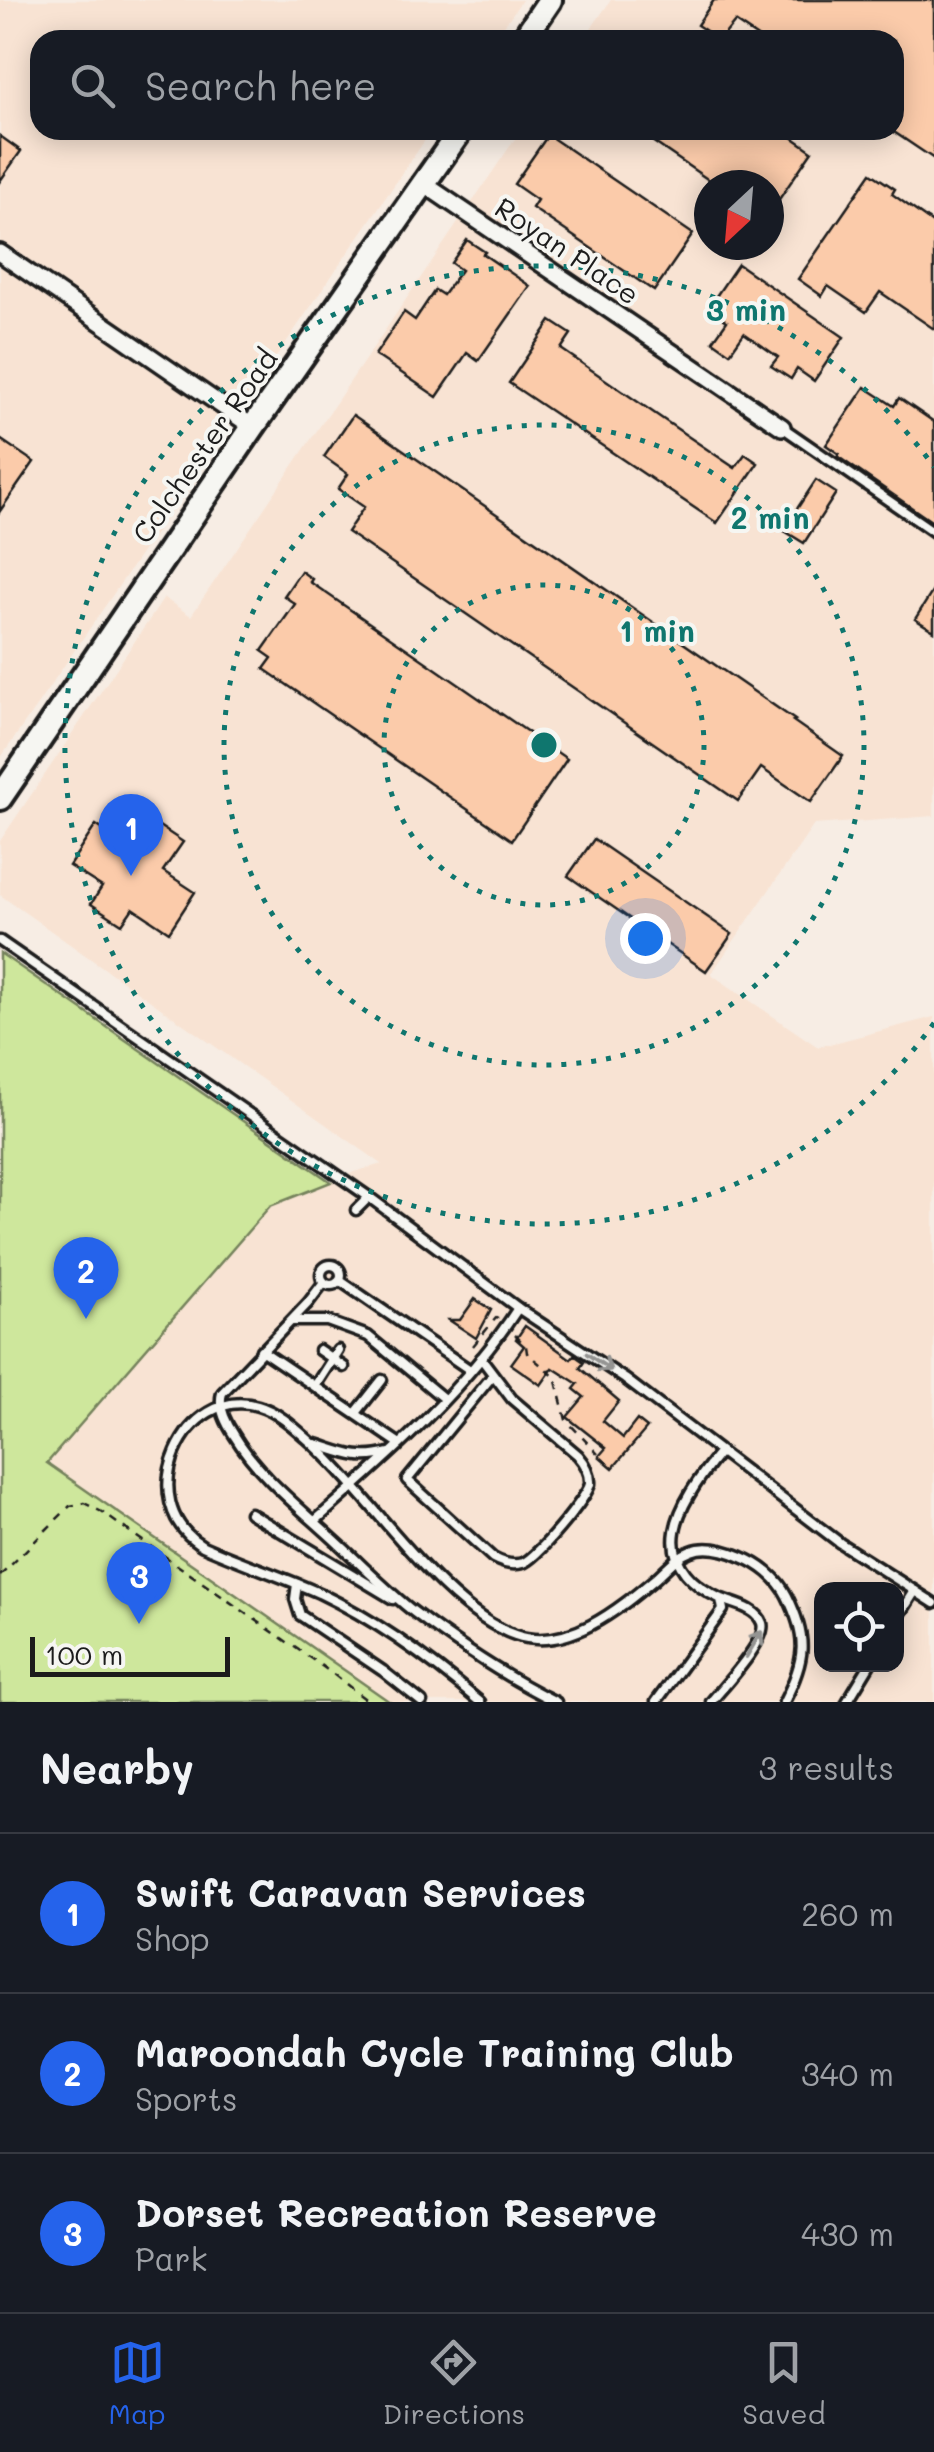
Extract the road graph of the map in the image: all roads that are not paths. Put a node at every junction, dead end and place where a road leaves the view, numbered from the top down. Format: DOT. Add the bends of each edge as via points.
graph roads {
  1 [pos="550,0"];
  2 [pos="530,30"];
  3 [pos="454,140"];
  4 [pos="424,184"];
  5 [pos="0,252"];
  6 [pos="253,428"];
  7 [pos="782,428"];
  8 [pos="934,532"];
  9 [pos="0,798"];
  10 [pos="0,941"];
  11 [pos="368,1198"];
  12 [pos="356,1210"];
  13 [pos="339,1280"];
  14 [pos="324,1282"];
  15 [pos="518,1308"];
  16 [pos="292,1321"];
  17 [pos="261,1350"];
  18 [pos="319,1350"];
  19 [pos="338,1350"];
  20 [pos="480,1358"];
  21 [pos="332,1360"];
  22 [pos="344,1367"];
  23 [pos="470,1370"];
  24 [pos="493,1375"];
  25 [pos="382,1380"];
  26 [pos="315,1386"];
  27 [pos="444,1399"];
  28 [pos="221,1408"];
  29 [pos="356,1413"];
  30 [pos="311,1443"];
  31 [pos="400,1444"];
  32 [pos="390,1452"];
  33 [pos="720,1452"];
  34 [pos="355,1486"];
  35 [pos="250,1513"];
  36 [pos="315,1521"];
  37 [pos="676,1559"];
  38 [pos="298,1584"];
  39 [pos="915,1592"];
  40 [pos="722,1599"];
  41 [pos="934,1603"];
  42 [pos="410,1609"];
  43 [pos="904,1609"];
  44 [pos="865,1672"];
  45 [pos="422,1702"];
  46 [pos="480,1702"];
  47 [pos="556,1702"];
  48 [pos="656,1702"];
  49 [pos="710,1702"];
  50 [pos="784,1702"];
  51 [pos="847,1702"];
  1 -- 2 [label="main road"];
  3 -- 4 [label="main road, Colchester Road"];
  4 -- 6 [label="main road, Colchester Road"];
  4 -- 7 [label="street, Royan Place"];
  5 -- 6 [label="street"];
  6 -- 9 [label="main road, Colchester Road"];
  7 -- 8 [label="lane"];
  10 -- 11 [label="lane"];
  11 -- 12 [label="lane"];
  11 -- 15 [label="lane"];
  13 -- 14 [label="lane"];
  13 -- 14 [label="lane" via="338,1268 330,1265 322,1270"];
  13 -- 23 [label="lane"];
  14 -- 16 [label="lane"];
  15 -- 20 [label="lane"];
  15 -- 33 [label="lane, one-way"];
  16 -- 17 [label="lane"];
  16 -- 27 [label="lane" via="327,1321 368,1336"];
  17 -- 26 [label="lane"];
  17 -- 28 [label="lane" via="226,1387"];
  18 -- 21 [label="lane"];
  19 -- 21 [label="lane"];
  20 -- 23 [label="lane"];
  20 -- 24 [label="lane"];
  21 -- 22 [label="lane"];
  21 -- 26 [label="lane"];
  23 -- 27 [label="lane"];
  24 -- 24 [label="lane" via="407,1480 492,1558 513,1564 534,1558 590,1483 578,1455"];
  25 -- 29 [label="lane"];
  26 -- 29 [label="lane"];
  27 -- 31 [label="lane"];
  28 -- 30 [label="lane" via="237,1402 268,1410"];
  28 -- 36 [label="lane" via="260,1469"];
  28 -- 38 [label="lane" via="185,1434 174,1455 168,1483 176,1519 204,1546"];
  29 -- 31 [label="lane"];
  30 -- 32 [label="lane" via="354,1457"];
  30 -- 34 [label="lane"];
  31 -- 32 [label="lane"];
  32 -- 34 [label="lane"];
  33 -- 37 [label="lane" via="677,1520"];
  33 -- 39 [label="lane"];
  34 -- 36 [label="lane"];
  34 -- 37 [label="lane" via="455,1596 517,1636 553,1639 585,1628"];
  35 -- 42 [label="lane"];
  36 -- 42 [label="lane"];
  37 -- 40 [label="lane" via="691,1581"];
  37 -- 50 [label="lane" via="694,1549 726,1550 758,1563 783,1588 804,1652"];
  38 -- 45 [label="lane" via="300,1615"];
  38 -- 46 [label="lane" via="390,1632"];
  39 -- 41 [label="lane"];
  39 -- 43 [label="lane"];
  40 -- 48 [label="lane" via="713,1626"];
  49 -- 40 [label="lane, one-way" via="763,1630 756,1615"];
  42 -- 47 [label="lane" via="480,1660"];
  44 -- 51 [label="lane"];
}
